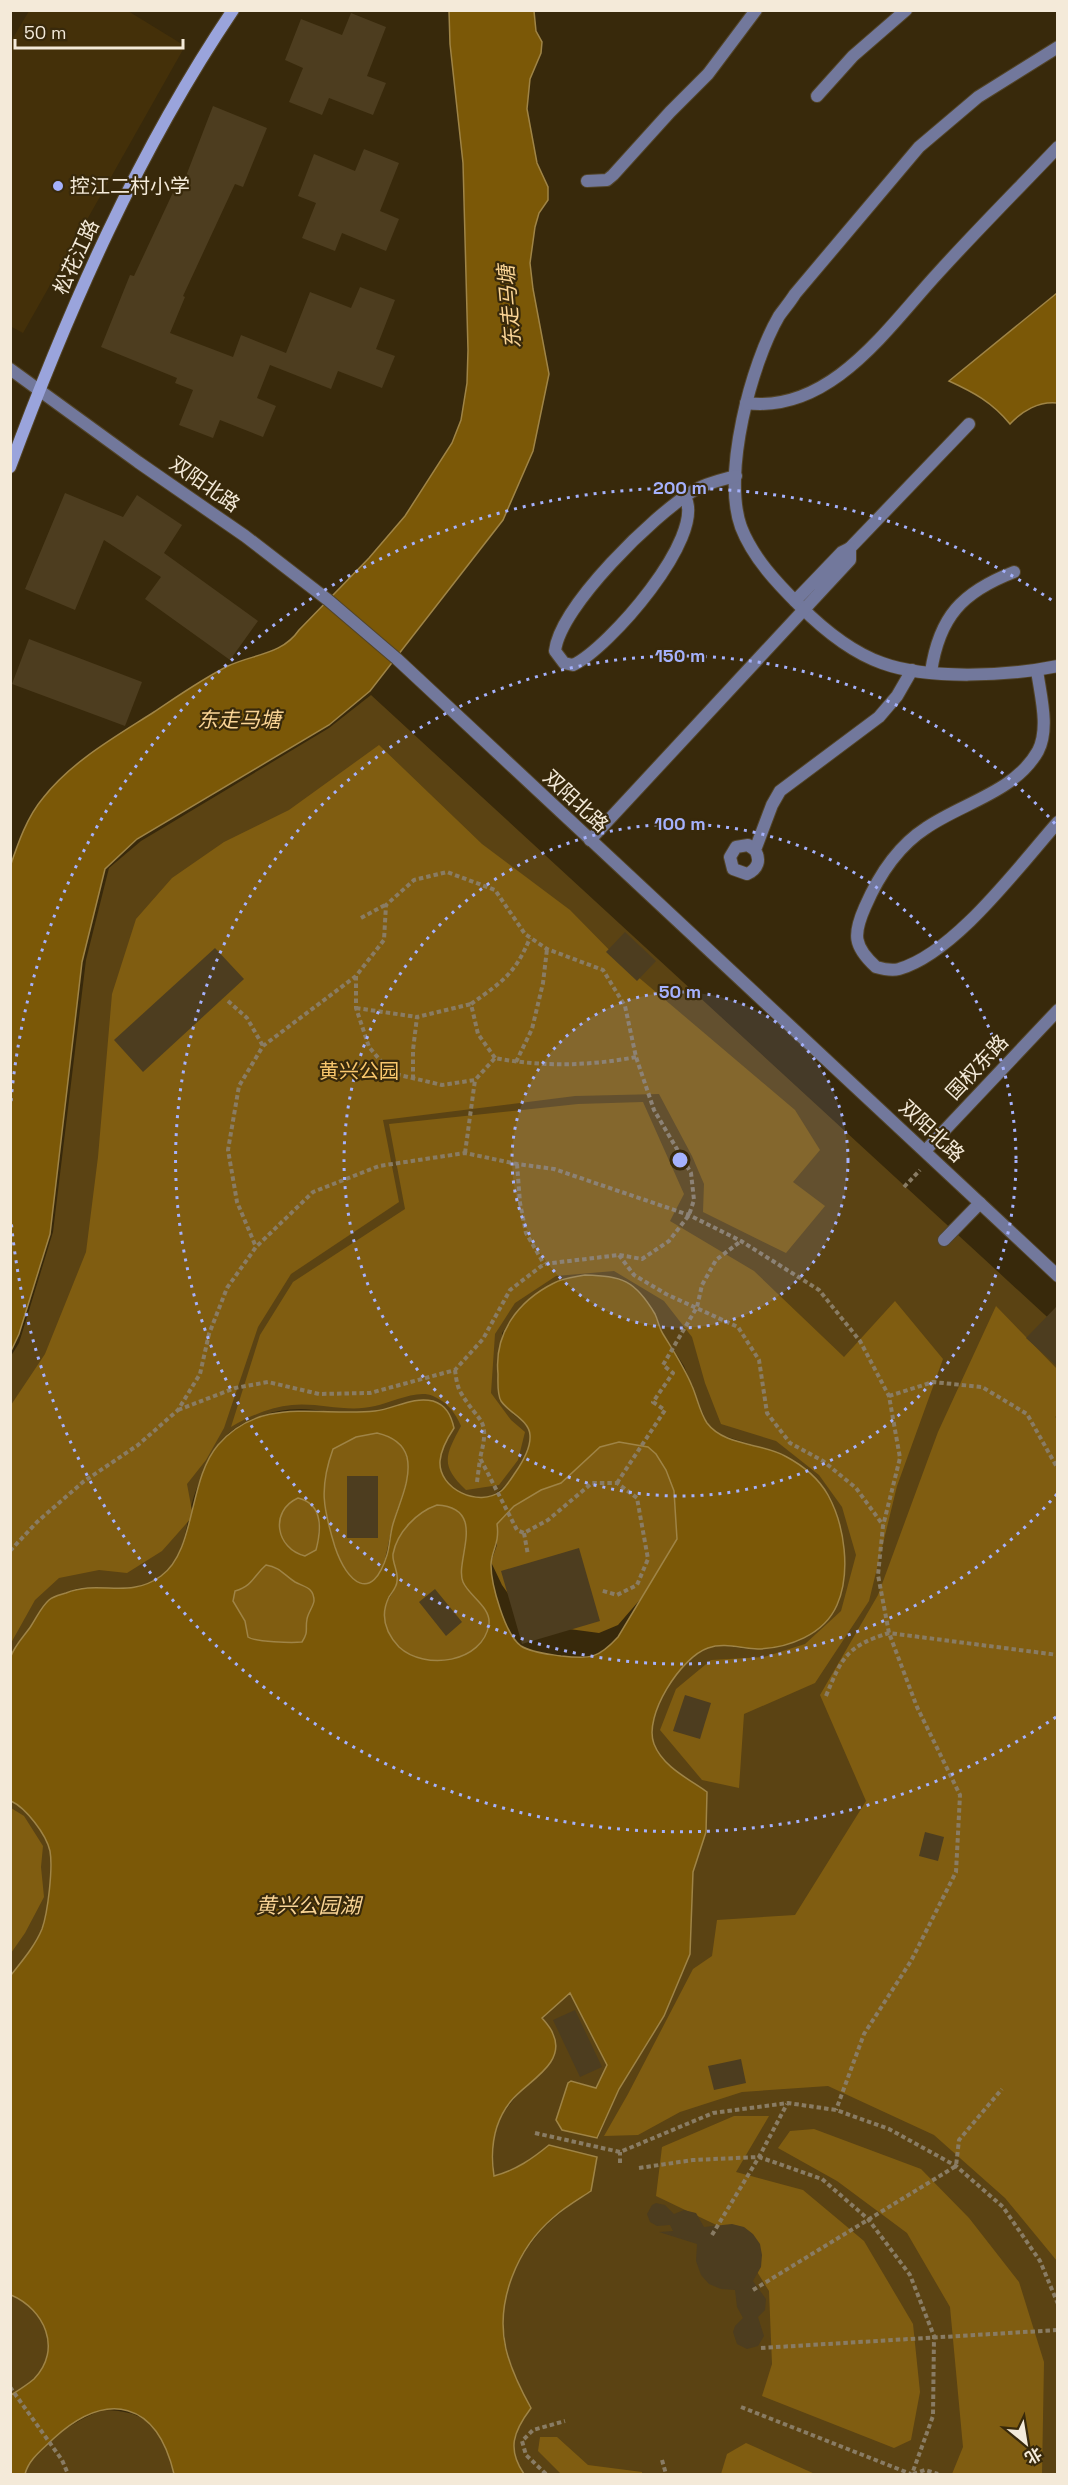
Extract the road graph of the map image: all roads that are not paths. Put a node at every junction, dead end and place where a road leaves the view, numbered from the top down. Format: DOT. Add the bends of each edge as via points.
graph roads {
  1 [pos="233,10"];
  2 [pos="756,10"];
  3 [pos="906,10"];
  4 [pos="1058,47"];
  5 [pos="818,96"];
  6 [pos="1058,147"];
  7 [pos="587,182"];
  8 [pos="10,369"];
  9 [pos="39,389"];
  10 [pos="746,403"];
  11 [pos="969,424"];
  12 [pos="10,467"];
  13 [pos="736,476"];
  14 [pos="685,496"];
  15 [pos="1014,572"];
  16 [pos="799,605"];
  17 [pos="1058,666"];
  18 [pos="912,670"];
  19 [pos="1037,670"];
  20 [pos="931,672"];
  21 [pos="1058,822"];
  22 [pos="590,840"];
  23 [pos="755,850"];
  24 [pos="1058,1010"];
  25 [pos="928,1154"];
  26 [pos="980,1203"];
  27 [pos="944,1240"];
  28 [pos="1058,1276"];
  1 -- 9 [label="main road, 松花江路" via="205,52 135,179 81,288"];
  2 -- 7 [label="street" via="708,74 613,175 607,180"];
  3 -- 5 [label="street" via="853,56"];
  4 -- 10 [label="street" via="978,97 908,159 779,316"];
  6 -- 10 [label="street" via="856,361 815,389 787,400"];
  8 -- 9 [label="street, 双阳北路"];
  9 -- 12 [label="main road, 松花江路"];
  9 -- 22 [label="street, 双阳北路" via="328,600 397,658"];
  10 -- 13 [label="street"];
  11 -- 16 [label="street" via="850,548 850,560"];
  13 -- 14 [label="street" via="710,482"];
  13 -- 16 [label="street" via="735,500 742,529 767,572"];
  14 -- 14 [label="street" via="634,538 584,596 556,640 555,651 564,663 573,665 594,651 627,619 660,578 680,543 689,510"];
  15 -- 20 [label="street" via="988,582 956,608 934,648"];
  16 -- 18 [label="street" via="835,637 861,653 880,663"];
  16 -- 22 [label="street"];
  17 -- 19 [label="street"];
  18 -- 20 [label="street"];
  18 -- 23 [label="street" via="879,717 780,791"];
  19 -- 20 [label="street"];
  19 -- 21 [label="street" via="1044,725 1038,750 1028,765 997,789 925,828 908,843 876,882 859,920 858,947 876,967 898,969 940,946 964,927"];
  22 -- 25 [label="street, 双阳北路"];
  24 -- 25 [label="street, 国权东路"];
  25 -- 26 [label="street, 双阳北路"];
  26 -- 27 [label="street"];
  26 -- 28 [label="street, 双阳北路"];
}
